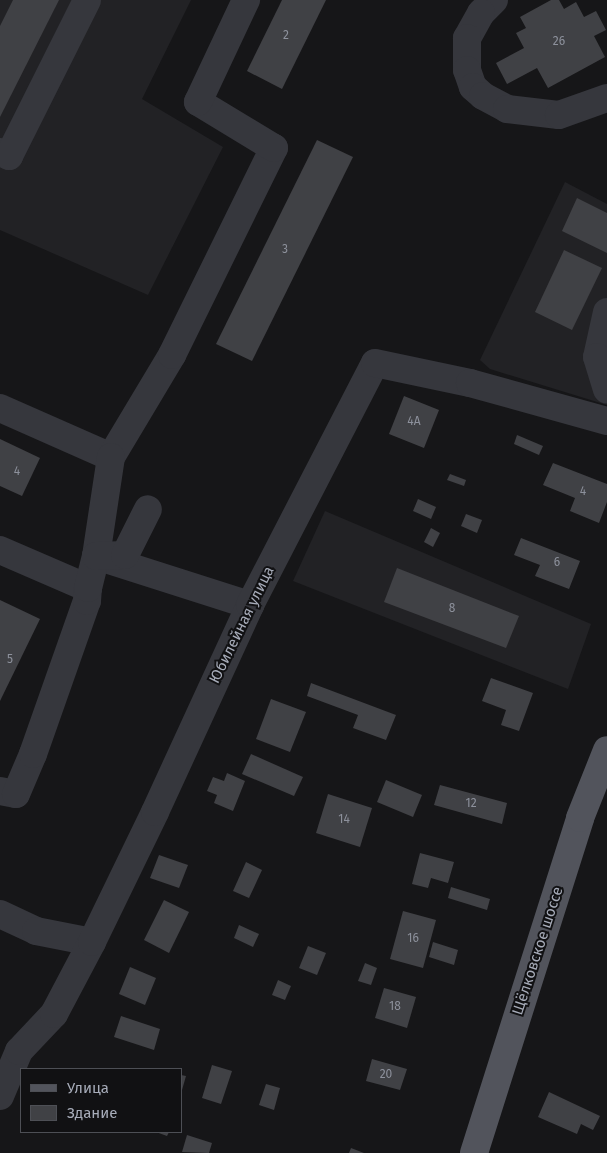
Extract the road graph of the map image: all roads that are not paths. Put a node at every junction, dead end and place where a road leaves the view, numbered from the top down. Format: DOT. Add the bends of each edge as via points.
graph roads {
  1 [pos="87,0"];
  2 [pos="246,0"];
  3 [pos="494,0"];
  4 [pos="607,98"];
  5 [pos="0,152"];
  6 [pos="607,312"];
  7 [pos="607,390"];
  8 [pos="0,408"];
  9 [pos="607,421"];
  10 [pos="111,457"];
  11 [pos="148,509"];
  12 [pos="0,550"];
  13 [pos="96,556"];
  14 [pos="88,588"];
  15 [pos="250,605"];
  16 [pos="607,750"];
  17 [pos="0,791"];
  18 [pos="0,914"];
  19 [pos="92,942"];
  20 [pos="0,1096"];
  21 [pos="474,1153"];
  1 -- 5 [label="street" via="9,156"];
  2 -- 10 [label="street" via="198,102 274,148 172,355"];
  3 -- 4 [label="street" via="481,13 467,38 467,70 473,87 483,96 507,109 559,115"];
  6 -- 7 [label="street" via="597,357"];
  8 -- 10 [label="street"];
  9 -- 15 [label="street, Юбилейная улица" via="470,383 376,363"];
  10 -- 13 [label="street"];
  11 -- 13 [label="street" via="125,555"];
  12 -- 14 [label="street"];
  13 -- 14 [label="street"];
  13 -- 15 [label="street"];
  14 -- 17 [label="street" via="87,601 16,794"];
  15 -- 19 [label="street, Юбилейная улица"];
  16 -- 21 [label="main road, Щёлковское шоссе" via="577,828"];
  18 -- 19 [label="street" via="36,931"];
  19 -- 20 [label="street, Юбилейная улица" via="54,1014 19,1051"];
}
